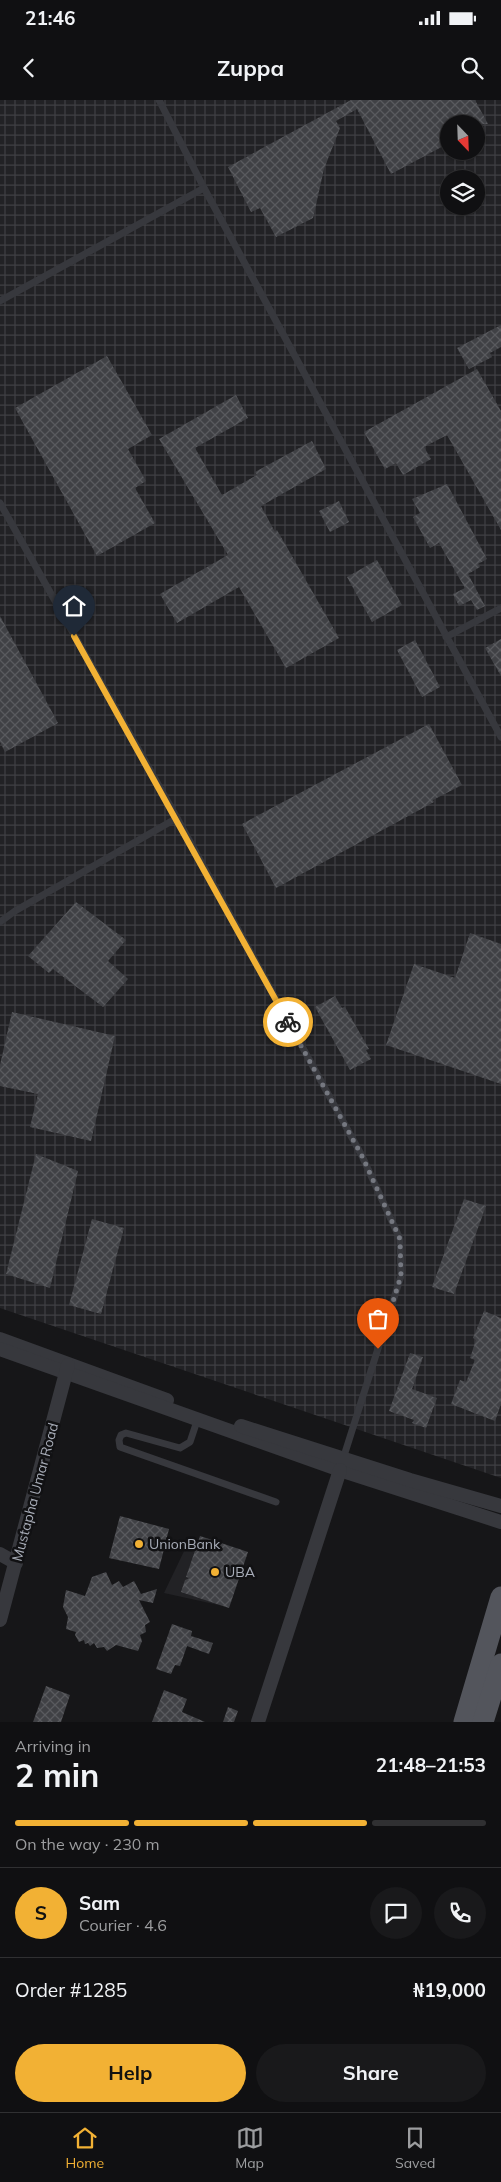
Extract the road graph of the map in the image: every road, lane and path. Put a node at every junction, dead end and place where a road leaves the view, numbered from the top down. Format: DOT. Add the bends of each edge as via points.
graph roads {
  1 [pos="159,100"];
  2 [pos="204,188"];
  3 [pos="0,301"];
  4 [pos="0,503"];
  5 [pos="501,608"];
  6 [pos="446,637"];
  7 [pos="501,737"];
  8 [pos="177,818"];
  9 [pos="0,922"];
  10 [pos="0,1338"];
  11 [pos="0,1349"];
  12 [pos="67,1369"];
  13 [pos="197,1421"];
  14 [pos="341,1465"];
  15 [pos="276,1502"];
  16 [pos="501,1506"];
  17 [pos="501,1522"];
  18 [pos="0,1554"];
  19 [pos="16,1563"];
  20 [pos="501,1597"];
  21 [pos="2,1602"];
  22 [pos="0,1620"];
  23 [pos="501,1664"];
  24 [pos="475,1716"];
  25 [pos="258,1722"];
  1 -- 2 [label="lane"];
  2 -- 3 [label="lane"];
  2 -- 6 [label="lane"];
  4 -- 8 [label="lane"];
  5 -- 6 [label="lane"];
  6 -- 7 [label="lane"];
  8 -- 9 [label="lane"];
  8 -- 14 [label="lane" via="362,1156 400,1239 401,1276"];
  10 -- 12 [label="street"];
  11 -- 12 [label="street"];
  12 -- 13 [label="street"];
  12 -- 14 [label="street" via="199,1412"];
  12 -- 19 [label="street, Mustapha Umar Road"];
  13 -- 14 [label="street"];
  13 -- 15 [label="lane" via="190,1442 180,1448 126,1433 118,1440 120,1447"];
  14 -- 16 [label="street"];
  14 -- 17 [label="street"];
  14 -- 25 [label="street"];
  18 -- 19 [label="street"];
  19 -- 21 [label="street, Mustapha Umar Road"];
  20 -- 24 [label="main road"];
  21 -- 22 [label="street, Mustapha Umar Road"];
  23 -- 24 [label="main road"];
}
